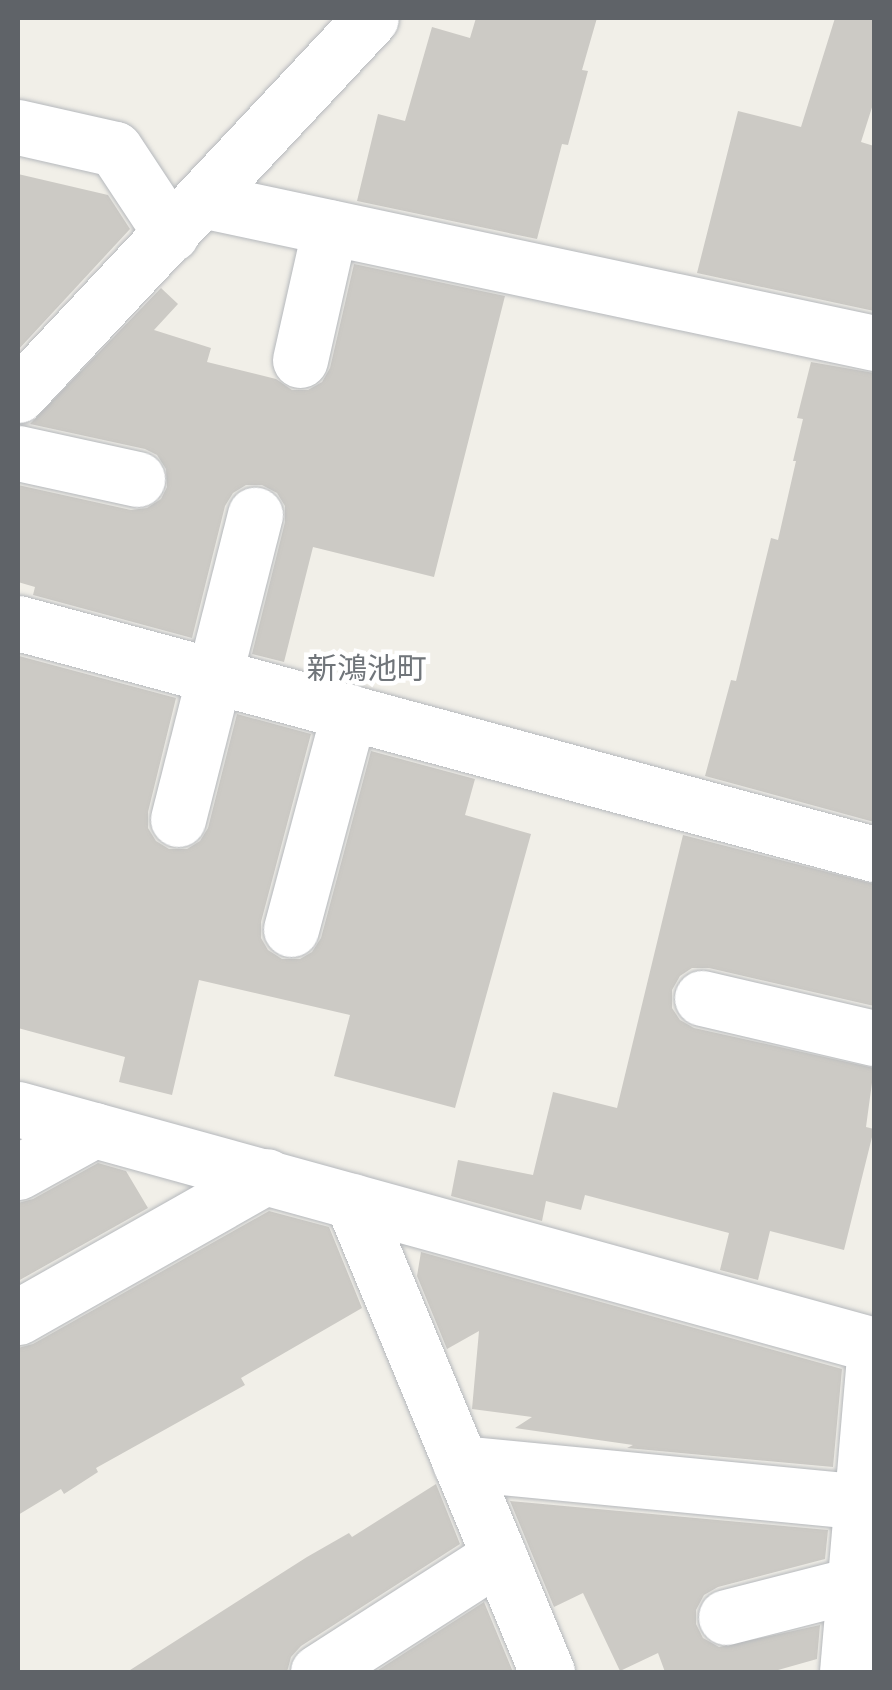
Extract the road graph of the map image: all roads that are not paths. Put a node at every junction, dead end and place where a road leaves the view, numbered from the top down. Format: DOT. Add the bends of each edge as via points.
graph roads {
  1 [pos="372,18"];
  2 [pos="18,127"];
  3 [pos="187,217"];
  4 [pos="330,227"];
  5 [pos="874,343"];
  6 [pos="300,360"];
  7 [pos="18,395"];
  8 [pos="18,453"];
  9 [pos="137,479"];
  10 [pos="255,515"];
  11 [pos="18,623"];
  12 [pos="212,675"];
  13 [pos="349,712"];
  14 [pos="178,819"];
  15 [pos="874,854"];
  16 [pos="291,929"];
  17 [pos="702,998"];
  18 [pos="874,1038"];
  19 [pos="18,1109"];
  20 [pos="94,1130"];
  21 [pos="18,1172"];
  22 [pos="267,1176"];
  23 [pos="352,1201"];
  24 [pos="18,1317"];
  25 [pos="874,1345"];
  26 [pos="874,1358"];
  27 [pos="460,1463"];
  28 [pos="862,1502"];
  29 [pos="499,1556"];
  30 [pos="855,1584"];
  31 [pos="726,1618"];
  32 [pos="318,1672"];
  33 [pos="547,1672"];
  34 [pos="847,1672"];
  1 -- 3 [label="street"];
  2 -- 3 [label="street" via="116,149"];
  3 -- 4 [label="street"];
  3 -- 7 [label="street"];
  4 -- 5 [label="street"];
  4 -- 6 [label="street"];
  8 -- 9 [label="street"];
  10 -- 12 [label="street"];
  11 -- 12 [label="street"];
  12 -- 13 [label="street"];
  12 -- 14 [label="street"];
  13 -- 15 [label="street"];
  13 -- 16 [label="street"];
  17 -- 18 [label="street"];
  19 -- 20 [label="street"];
  20 -- 21 [label="street"];
  20 -- 22 [label="street"];
  22 -- 23 [label="street"];
  22 -- 24 [label="street"];
  23 -- 25 [label="street"];
  23 -- 27 [label="street"];
  26 -- 28 [label="street"];
  27 -- 28 [label="street"];
  27 -- 29 [label="street"];
  28 -- 30 [label="street"];
  29 -- 32 [label="street"];
  29 -- 33 [label="street"];
  30 -- 31 [label="street"];
  30 -- 34 [label="street"];
}
